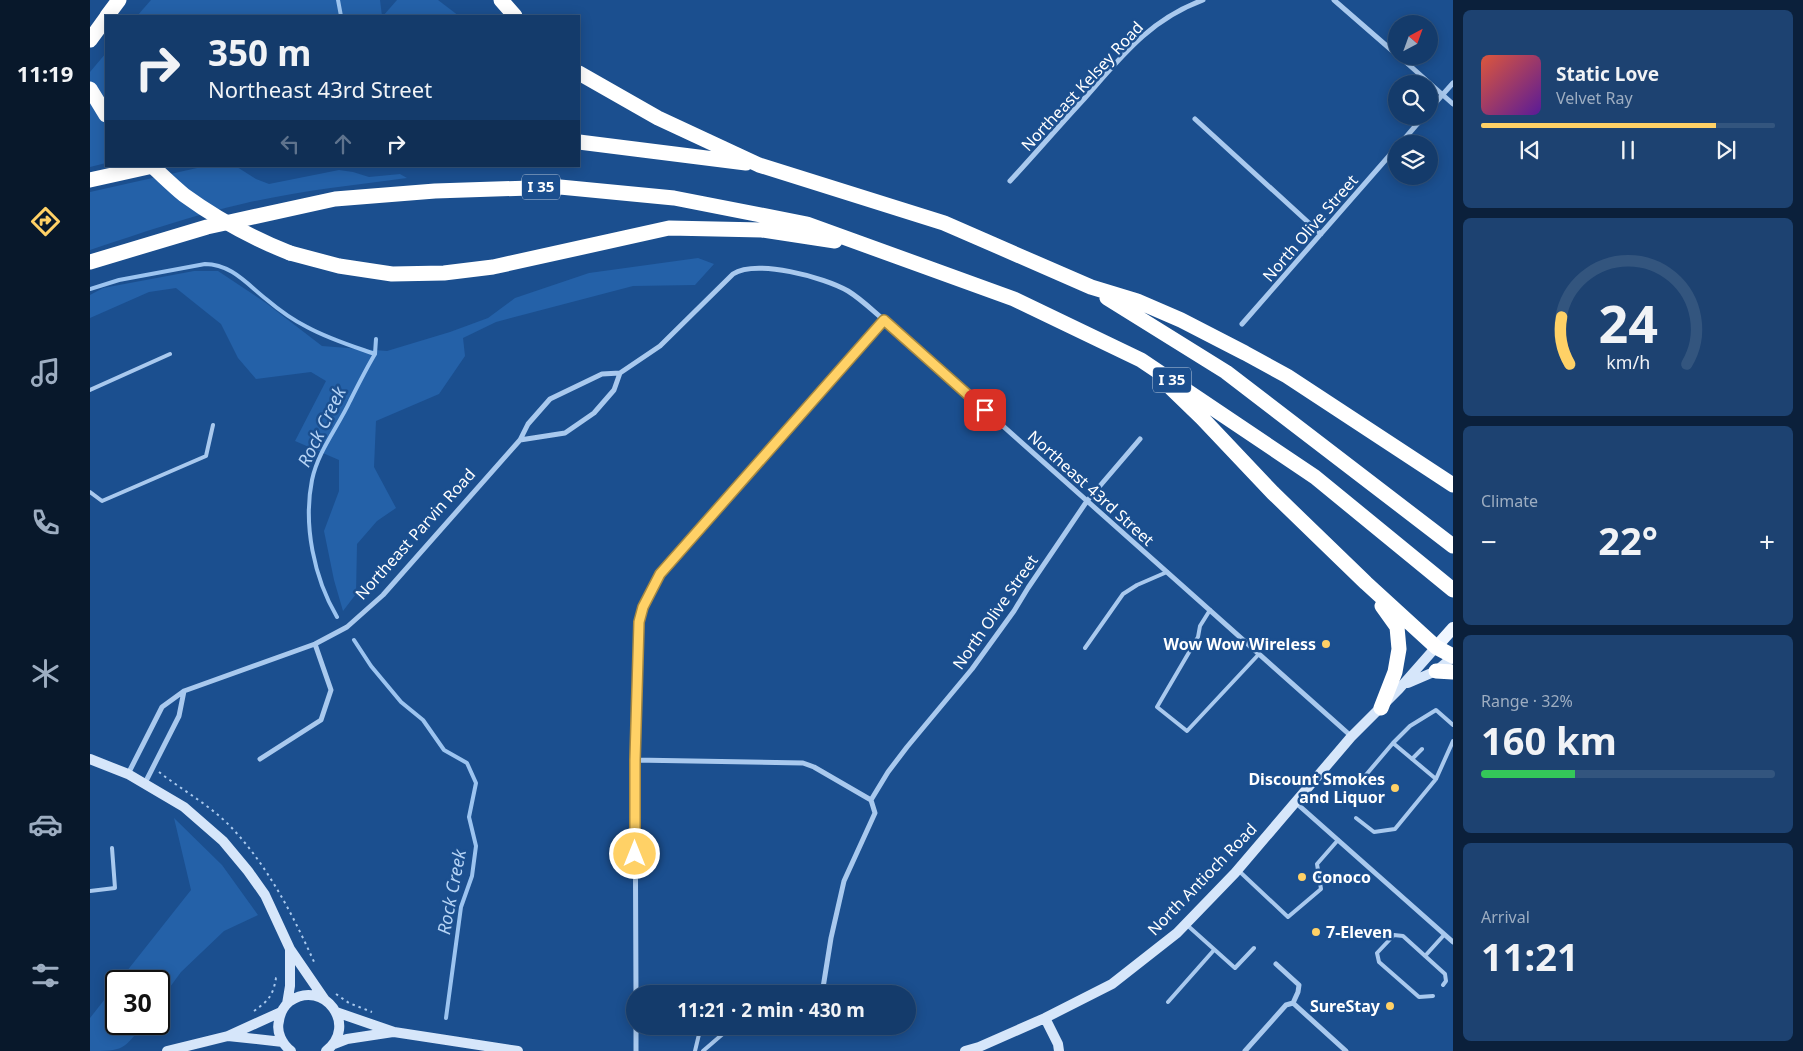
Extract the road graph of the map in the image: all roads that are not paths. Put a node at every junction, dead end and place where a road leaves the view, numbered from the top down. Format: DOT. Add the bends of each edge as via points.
graph roads {
  1 [pos="119,0"];
  2 [pos="501,0"];
  3 [pos="1203,0"];
  4 [pos="1334,0"];
  5 [pos="108,15"];
  6 [pos="514,15"];
  7 [pos="105,20"];
  8 [pos="90,40"];
  9 [pos="1388,46"];
  10 [pos="1410,65"];
  11 [pos="580,74"];
  12 [pos="1453,83"];
  13 [pos="90,90"];
  14 [pos="1443,94"];
  15 [pos="1438,100"];
  16 [pos="1453,104"];
  17 [pos="105,113"];
  18 [pos="1195,119"];
  19 [pos="1416,125"];
  20 [pos="1408,135"];
  21 [pos="580,142"];
  22 [pos="1388,157"];
  23 [pos="759,165"];
  24 [pos="148,167"];
  25 [pos="154,167"];
  26 [pos="90,180"];
  27 [pos="1010,182"];
  28 [pos="1320,234"];
  29 [pos="871,247"];
  30 [pos="90,262"];
  31 [pos="719,287"];
  32 [pos="1091,287"];
  33 [pos="884,320"];
  34 [pos="1242,324"];
  35 [pos="170,354"];
  36 [pos="1141,360"];
  37 [pos="620,374"];
  38 [pos="90,390"];
  39 [pos="213,425"];
  40 [pos="1140,439"];
  41 [pos="520,440"];
  42 [pos="1453,485"];
  43 [pos="90,492"];
  44 [pos="1087,501"];
  45 [pos="1453,546"];
  46 [pos="1167,572"];
  47 [pos="1366,583"];
  48 [pos="1453,590"];
  49 [pos="1210,610"];
  50 [pos="1453,628"];
  51 [pos="315,644"];
  52 [pos="1436,647"];
  53 [pos="1085,648"];
  54 [pos="1259,654"];
  55 [pos="1453,657"];
  56 [pos="1436,671"];
  57 [pos="1453,672"];
  58 [pos="1402,686"];
  59 [pos="184,691"];
  60 [pos="1381,708"];
  61 [pos="1453,725"];
  62 [pos="1352,737"];
  63 [pos="1453,741"];
  64 [pos="1393,743"];
  65 [pos="1422,749"];
  66 [pos="90,759"];
  67 [pos="260,759"];
  68 [pos="1412,759"];
  69 [pos="635,760"];
  70 [pos="128,774"];
  71 [pos="1365,776"];
  72 [pos="1436,779"];
  73 [pos="145,783"];
  74 [pos="871,800"];
  75 [pos="1296,802"];
  76 [pos="1356,818"];
  77 [pos="1338,840"];
  78 [pos="112,848"];
  79 [pos="1238,870"];
  80 [pos="90,890"];
  81 [pos="1186,924"];
  82 [pos="1444,935"];
  83 [pos="1453,942"];
  84 [pos="290,948"];
  85 [pos="1254,948"];
  86 [pos="1214,950"];
  87 [pos="1425,956"];
  88 [pos="1276,964"];
  89 [pos="636,985"];
  90 [pos="823,985"];
  91 [pos="1443,986"];
  92 [pos="1433,996"];
  93 [pos="326,1000"];
  94 [pos="1168,1002"];
  95 [pos="1293,1003"];
  96 [pos="284,1008"];
  97 [pos="336,1012"];
  98 [pos="1045,1018"];
  99 [pos="394,1032"];
  100 [pos="636,1035"];
  101 [pos="699,1035"];
  102 [pos="722,1035"];
  103 [pos="228,1036"];
  104 [pos="283,1042"];
  105 [pos="330,1047"];
  106 [pos="167,1051"];
  107 [pos="291,1051"];
  108 [pos="518,1051"];
  109 [pos="636,1051"];
  110 [pos="695,1051"];
  111 [pos="703,1051"];
  112 [pos="964,1051"];
  113 [pos="1059,1051"];
  114 [pos="1245,1051"];
  115 [pos="1346,1051"];
  1 -- 5 [label="highway"];
  2 -- 6 [label="highway"];
  3 -- 27 [label="street, Northeast Kelsey Road" via="1182,8 1144,34"];
  4 -- 9 [label="street"];
  7 -- 8 [label="highway"];
  10 -- 14 [label="street"];
  11 -- 23 [label="highway" via="658,118"];
  12 -- 14 [label="street"];
  13 -- 17 [label="highway"];
  14 -- 15 [label="street"];
  14 -- 16 [label="street"];
  18 -- 28 [label="street"];
  19 -- 20 [label="street"];
  21 -- 23 [label="highway, I 35"];
  22 -- 28 [label="street, North Olive Street"];
  23 -- 32 [label="highway, I 35" via="944,222"];
  24 -- 26 [label="highway"];
  25 -- 29 [label="highway, bridge" via="183,194 212,214 265,243 339,266 392,274 444,273 493,267 669,228 762,230"];
  28 -- 34 [label="street, North Olive Street"];
  29 -- 30 [label="highway, I 35" via="807,224 674,198 560,187 435,190 335,198 207,227"];
  29 -- 36 [label="highway, I 35" via="1014,299"];
  31 -- 33 [label="street, Northeast 43rd Street" via="740,270 788,271 847,291"];
  31 -- 37 [label="street, Northeast Parvin Road" via="660,346"];
  32 -- 42 [label="highway" via="1137,301 1245,353 1287,376"];
  32 -- 45 [label="highway, I 35" via="1226,372"];
  33 -- 44 [label="street, Northeast 43rd Street"];
  33 -- 69 [label="street" via="660,574 648,595 639,622"];
  35 -- 38 [label="lane"];
  36 -- 47 [label="highway"];
  36 -- 48 [label="highway, I 35" via="1315,476"];
  37 -- 41 [label="street, Northeast Parvin Road" via="602,374 550,399 528,424"];
  37 -- 41 [label="street, Northeast Parvin Road" via="614,390 594,413 565,433"];
  39 -- 43 [label="lane" via="206,456 102,501"];
  40 -- 44 [label="street, North Olive Street"];
  41 -- 51 [label="street, Northeast Parvin Road" via="383,594 347,627"];
  44 -- 46 [label="street, Northeast 43rd Street"];
  44 -- 74 [label="street, North Olive Street" via="978,662 902,753"];
  46 -- 49 [label="street, Northeast 43rd Street"];
  46 -- 53 [label="lane" via="1123,594"];
  47 -- 52 [label="highway"];
  47 -- 60 [label="highway" via="1397,627 1399,649 1395,672"];
  49 -- 54 [label="street, Northeast 43rd Street"];
  49 -- 54 [label="lane" via="1157,707 1187,731"];
  50 -- 52 [label="main road, North Antioch Road"];
  51 -- 59 [label="street, Northeast Parvin Road"];
  51 -- 67 [label="street" via="331,690 321,720"];
  52 -- 55 [label="highway"];
  52 -- 58 [label="main road, North Antioch Road"];
  54 -- 62 [label="street, Northeast 43rd Street"];
  55 -- 56 [label="main road, North Antioch Road"];
  56 -- 57 [label="highway"];
  56 -- 58 [label="main road, North Antioch Road"];
  58 -- 60 [label="main road, North Antioch Road"];
  59 -- 70 [label="street, Northeast Parvin Road" via="162,707"];
  59 -- 73 [label="street" via="179,716"];
  60 -- 62 [label="main road, North Antioch Road"];
  61 -- 64 [label="lane" via="1436,710 1410,726"];
  62 -- 75 [label="main road, North Antioch Road"];
  63 -- 72 [label="lane"];
  64 -- 68 [label="lane"];
  64 -- 71 [label="lane"];
  65 -- 68 [label="lane"];
  66 -- 70 [label="main road"];
  68 -- 72 [label="lane"];
  69 -- 74 [label="street" via="803,763"];
  69 -- 89 [label="street"];
  70 -- 73 [label="main road"];
  72 -- 76 [label="lane" via="1395,829 1374,832"];
  73 -- 84 [label="main road" via="184,807 223,841 265,894"];
  74 -- 90 [label="street" via="875,813 844,881"];
  75 -- 77 [label="street"];
  75 -- 79 [label="main road, North Antioch Road"];
  77 -- 79 [label="lane" via="1317,864 1321,889 1288,918"];
  77 -- 82 [label="street"];
  78 -- 80 [label="lane" via="115,888"];
  79 -- 81 [label="main road, North Antioch Road"];
  81 -- 86 [label="lane"];
  81 -- 98 [label="main road, North Antioch Road" via="1112,984"];
  82 -- 83 [label="street"];
  82 -- 87 [label="lane"];
  84 -- 93 [label="main road"];
  84 -- 96 [label="main road" via="290,986"];
  85 -- 86 [label="lane" via="1235,968"];
  86 -- 94 [label="lane"];
  87 -- 91 [label="lane" via="1445,974"];
  87 -- 92 [label="lane" via="1403,936 1394,935 1377,953 1379,962 1419,997"];
  88 -- 95 [label="street" via="1298,985"];
  93 -- 96 [label="main road" via="306,995 296,998"];
  93 -- 97 [label="main road"];
  95 -- 114 [label="street" via="1286,1005"];
  95 -- 115 [label="street"];
  96 -- 103 [label="main road"];
  96 -- 104 [label="main road" via="278,1028"];
  97 -- 99 [label="main road"];
  97 -- 105 [label="main road" via="339,1028"];
  98 -- 112 [label="main road, North Antioch Road" via="979,1048"];
  98 -- 113 [label="main road"];
  99 -- 105 [label="main road" via="347,1039"];
  99 -- 108 [label="main road"];
  100 -- 109 [label="street"];
  101 -- 110 [label="lane"];
  102 -- 111 [label="lane"];
  103 -- 104 [label="main road"];
  103 -- 106 [label="main road"];
  104 -- 107 [label="main road"];
}
